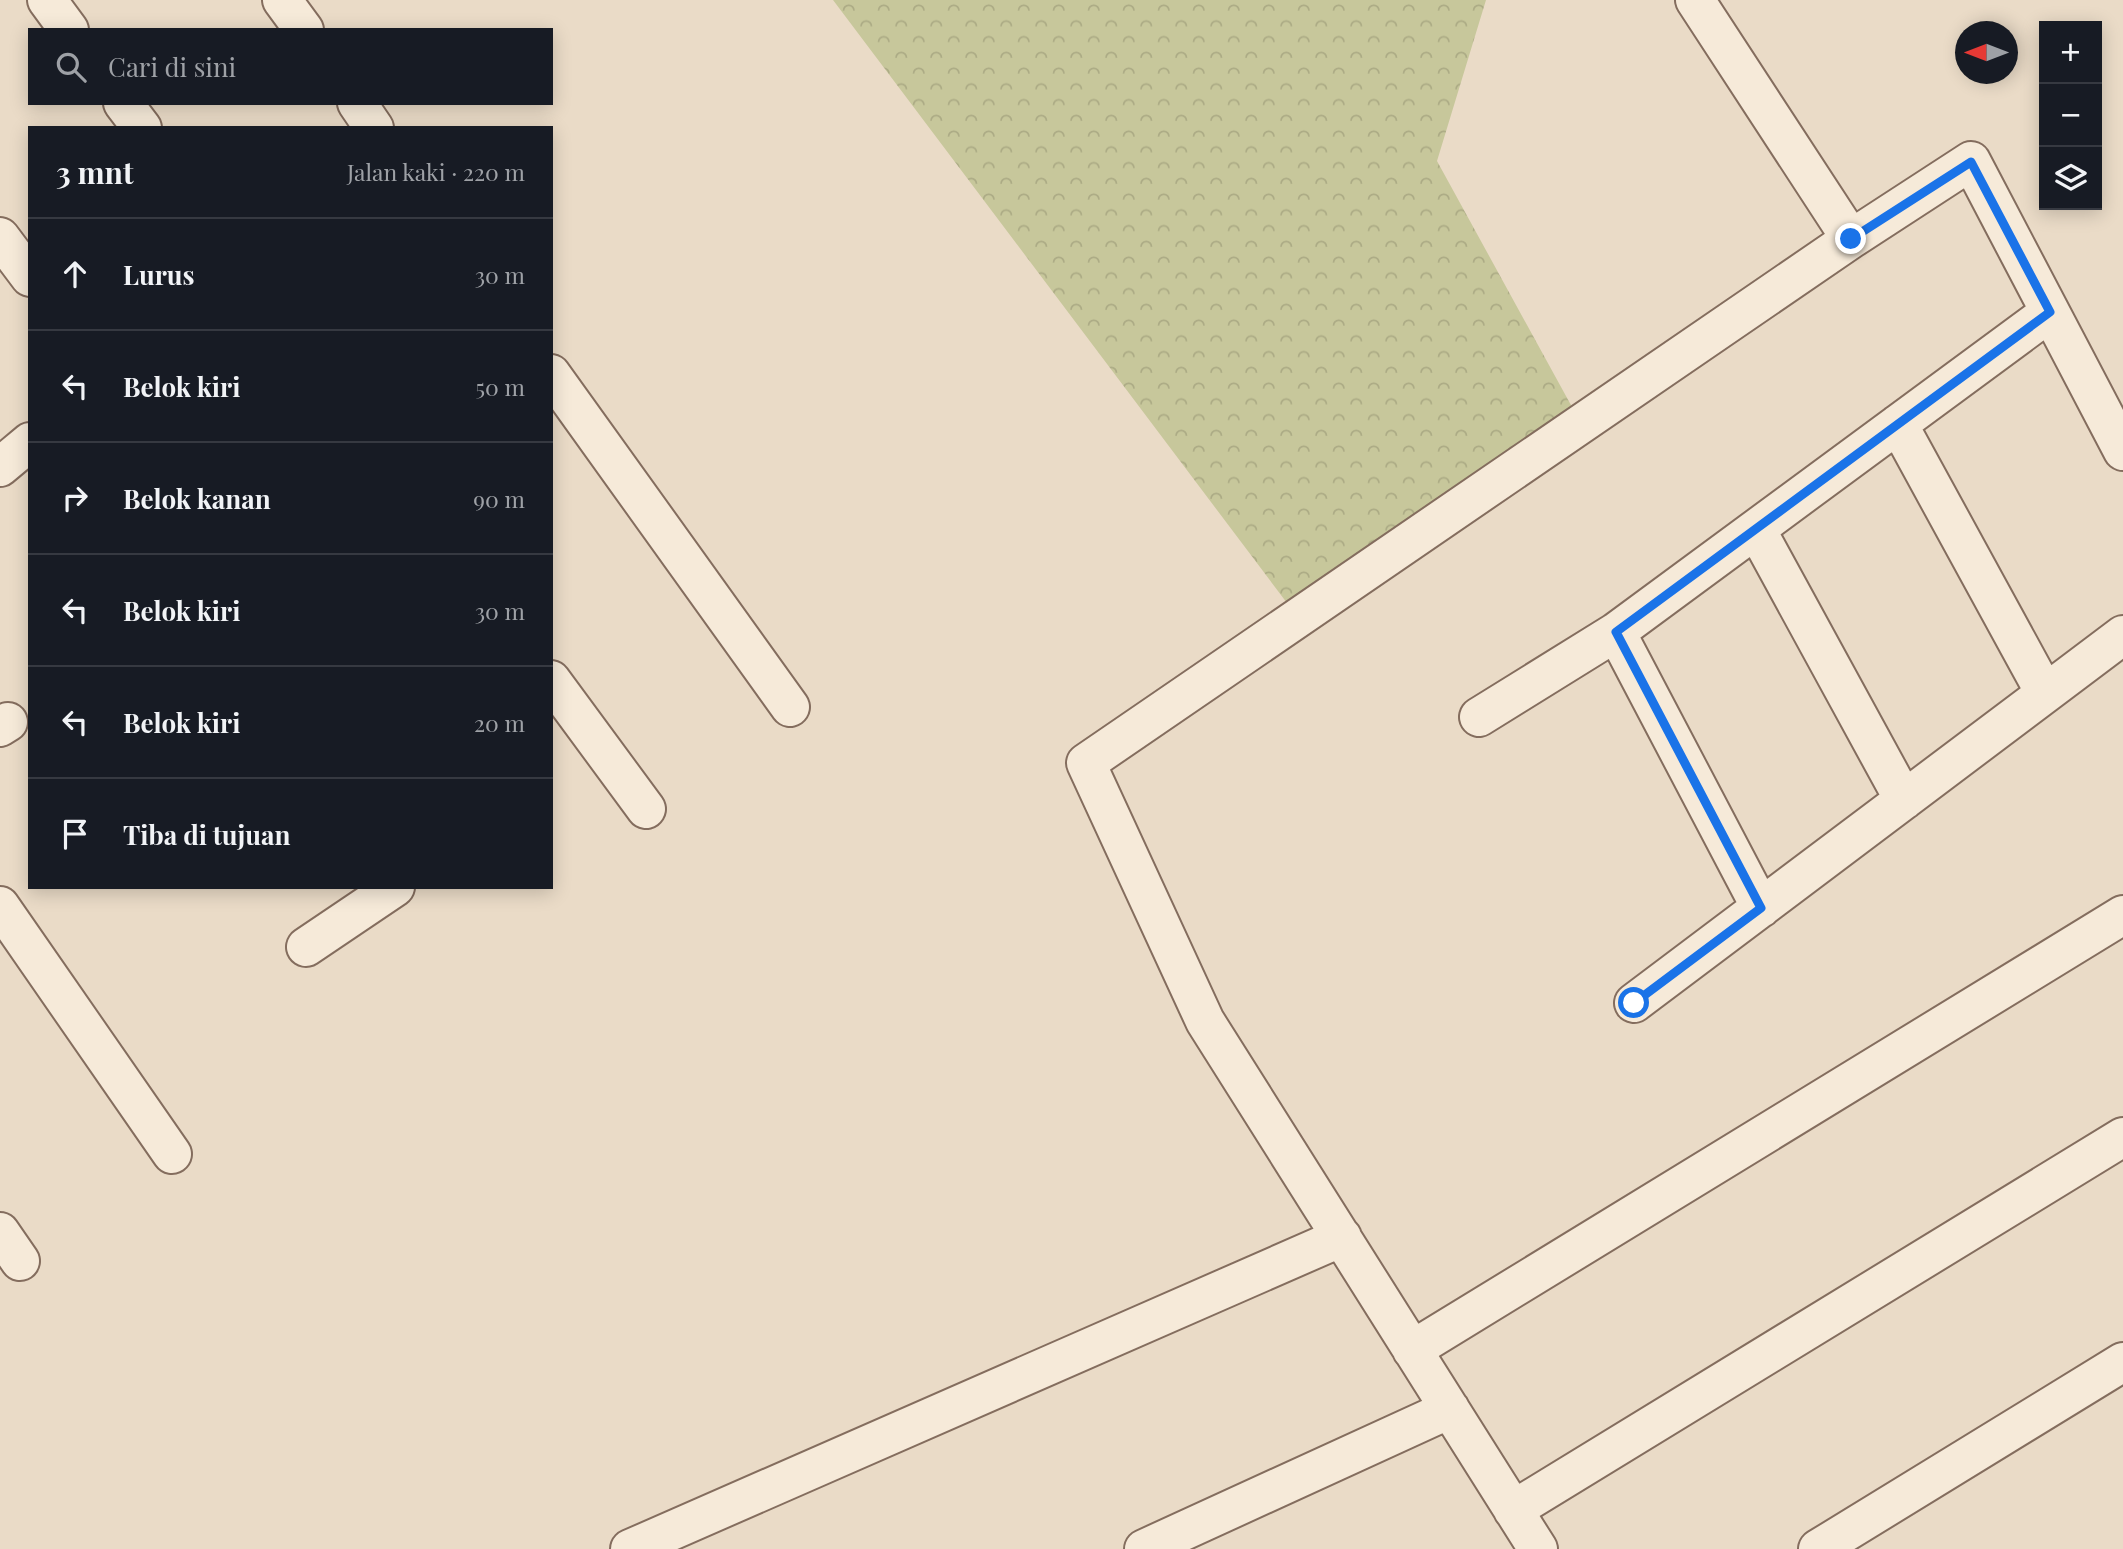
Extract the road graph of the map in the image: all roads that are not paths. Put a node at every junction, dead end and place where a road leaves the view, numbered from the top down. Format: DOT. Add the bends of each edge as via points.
graph roads {
  1 [pos="47,0"];
  2 [pos="282,0"];
  3 [pos="1695,0"];
  4 [pos="68,28"];
  5 [pos="303,28"];
  6 [pos="125,105"];
  7 [pos="358,105"];
  8 [pos="140,126"];
  9 [pos="373,126"];
  10 [pos="0,237"];
  11 [pos="1851,239"];
  12 [pos="28,274"];
  13 [pos="2050,312"];
  14 [pos="553,377"];
  15 [pos="1898,424"];
  16 [pos="28,444"];
  17 [pos="2123,451"];
  18 [pos="0,467"];
  19 [pos="1756,529"];
  20 [pos="1616,632"];
  21 [pos="2123,635"];
  22 [pos="553,683"];
  23 [pos="2045,694"];
  24 [pos="790,707"];
  25 [pos="1479,717"];
  26 [pos="1904,800"];
  27 [pos="646,809"];
  28 [pos="392,889"];
  29 [pos="0,905"];
  30 [pos="1761,908"];
  31 [pos="2123,915"];
  32 [pos="306,947"];
  33 [pos="1634,1003"];
  34 [pos="2123,1137"];
  35 [pos="172,1154"];
  36 [pos="1342,1237"];
  37 [pos="1412,1350"];
  38 [pos="2123,1362"];
  39 [pos="1450,1409"];
  40 [pos="1513,1510"];
  41 [pos="630,1549"];
  42 [pos="1144,1549"];
  43 [pos="1538,1549"];
  44 [pos="1818,1549"];
  1 -- 4 [label="street"];
  2 -- 5 [label="street"];
  3 -- 11 [label="street"];
  6 -- 8 [label="street"];
  7 -- 9 [label="street"];
  10 -- 12 [label="street"];
  11 -- 13 [label="street" via="1971,162"];
  11 -- 36 [label="street" via="1086,763 1205,1021"];
  13 -- 15 [label="street"];
  13 -- 17 [label="street"];
  14 -- 24 [label="street"];
  15 -- 19 [label="street"];
  15 -- 23 [label="street"];
  16 -- 18 [label="street"];
  19 -- 20 [label="street"];
  19 -- 26 [label="street"];
  20 -- 25 [label="street"];
  20 -- 30 [label="street"];
  21 -- 23 [label="street"];
  22 -- 27 [label="street"];
  23 -- 26 [label="street"];
  26 -- 30 [label="street"];
  28 -- 32 [label="street"];
  29 -- 35 [label="street"];
  30 -- 33 [label="street"];
  31 -- 37 [label="street"];
  34 -- 40 [label="street"];
  36 -- 37 [label="street"];
  36 -- 41 [label="street"];
  37 -- 39 [label="street"];
  38 -- 44 [label="street"];
  39 -- 40 [label="street"];
  39 -- 42 [label="street"];
  40 -- 43 [label="street"];
}
